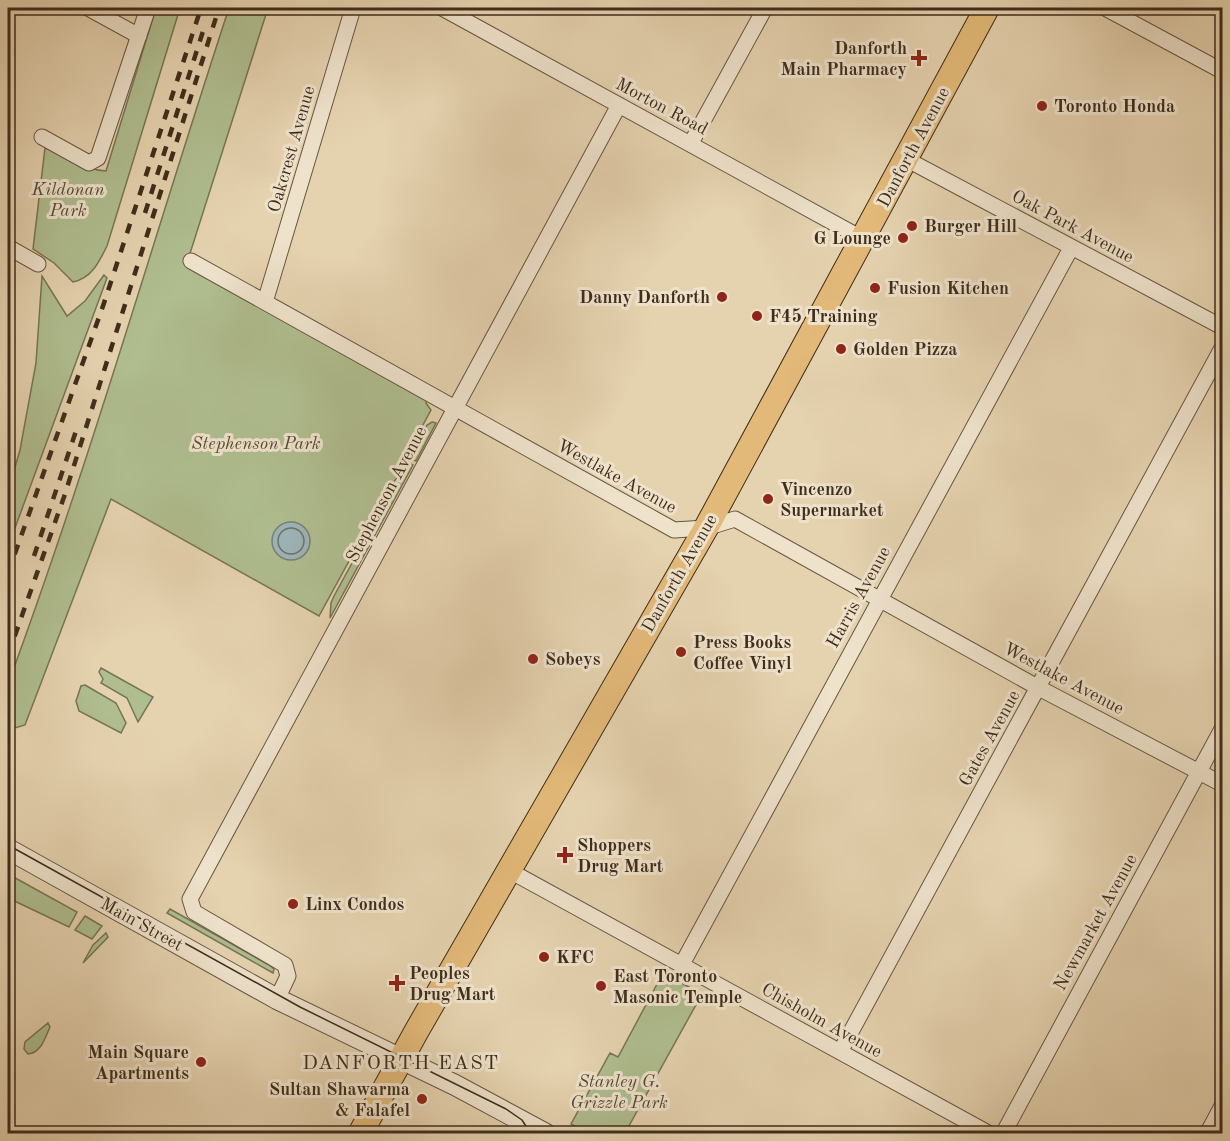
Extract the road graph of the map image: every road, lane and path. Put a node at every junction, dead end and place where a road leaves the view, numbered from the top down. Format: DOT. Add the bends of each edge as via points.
graph roads {
  1 [pos="88,8"];
  2 [pos="148,8"];
  3 [pos="353,8"];
  4 [pos="442,8"];
  5 [pos="765,8"];
  6 [pos="987,8"];
  7 [pos="1104,8"];
  8 [pos="139,36"];
  9 [pos="1222,71"];
  10 [pos="620,105"];
  11 [pos="42,137"];
  12 [pos="691,143"];
  13 [pos="906,159"];
  14 [pos="863,239"];
  15 [pos="8,247"];
  16 [pos="1071,248"];
  17 [pos="191,261"];
  18 [pos="38,264"];
  19 [pos="265,302"];
  20 [pos="1222,327"];
  21 [pos="1222,348"];
  22 [pos="456,407"];
  23 [pos="706,528"];
  24 [pos="879,600"];
  25 [pos="1039,688"];
  26 [pos="1222,729"];
  27 [pos="1199,771"];
  28 [pos="1222,784"];
  29 [pos="8,849"];
  30 [pos="510,871"];
  31 [pos="189,902"];
  32 [pos="681,966"];
  33 [pos="277,999"];
  34 [pos="840,1052"];
  35 [pos="400,1059"];
  36 [pos="1222,1106"];
  37 [pos="360,1134"];
  38 [pos="546,1134"];
  39 [pos="990,1134"];
  40 [pos="1003,1134"];
  41 [pos="1207,1134"];
  1 -- 8 [label="street"];
  2 -- 8 [label="street"];
  3 -- 19 [label="street, Oakcrest Avenue"];
  4 -- 10 [label="street, Morton Road"];
  5 -- 12 [label="street"];
  6 -- 13 [label="main road, Danforth Avenue"];
  7 -- 9 [label="street"];
  8 -- 11 [label="street" via="98,158 89,163"];
  10 -- 12 [label="street, Morton Road"];
  10 -- 22 [label="street, Stephenson Avenue"];
  12 -- 14 [label="street, Morton Road"];
  13 -- 14 [label="main road, Danforth Avenue"];
  13 -- 16 [label="street, Oak Park Avenue"];
  14 -- 23 [label="main road, Danforth Avenue"];
  15 -- 18 [label="street"];
  16 -- 20 [label="street, Oak Park Avenue"];
  16 -- 24 [label="street, Harris Avenue"];
  17 -- 19 [label="street, Westlake Avenue"];
  19 -- 22 [label="street, Westlake Avenue"];
  21 -- 25 [label="street, Gates Avenue"];
  22 -- 23 [label="street, Westlake Avenue" via="674,530"];
  22 -- 31 [label="street, Stephenson Avenue"];
  23 -- 24 [label="street, Westlake Avenue" via="735,519"];
  23 -- 30 [label="main road, Danforth Avenue"];
  24 -- 25 [label="street, Westlake Avenue"];
  24 -- 32 [label="street, Harris Avenue"];
  25 -- 27 [label="street, Westlake Avenue"];
  25 -- 34 [label="street, Gates Avenue"];
  26 -- 27 [label="street, Newmarket Avenue"];
  27 -- 28 [label="street, Westlake Avenue"];
  27 -- 40 [label="street, Newmarket Avenue"];
  29 -- 33 [label="street, Main Street"];
  30 -- 32 [label="street, Chisholm Avenue"];
  30 -- 35 [label="main road, Danforth Avenue"];
  31 -- 33 [label="street, Main Street" via="203,918 285,965 288,976"];
  32 -- 34 [label="street, Chisholm Avenue"];
  33 -- 35 [label="street, Main Street"];
  34 -- 39 [label="street, Chisholm Avenue"];
  35 -- 37 [label="main road, Danforth Avenue"];
  35 -- 38 [label="street, Main Street"];
  36 -- 41 [label="street"];
}
